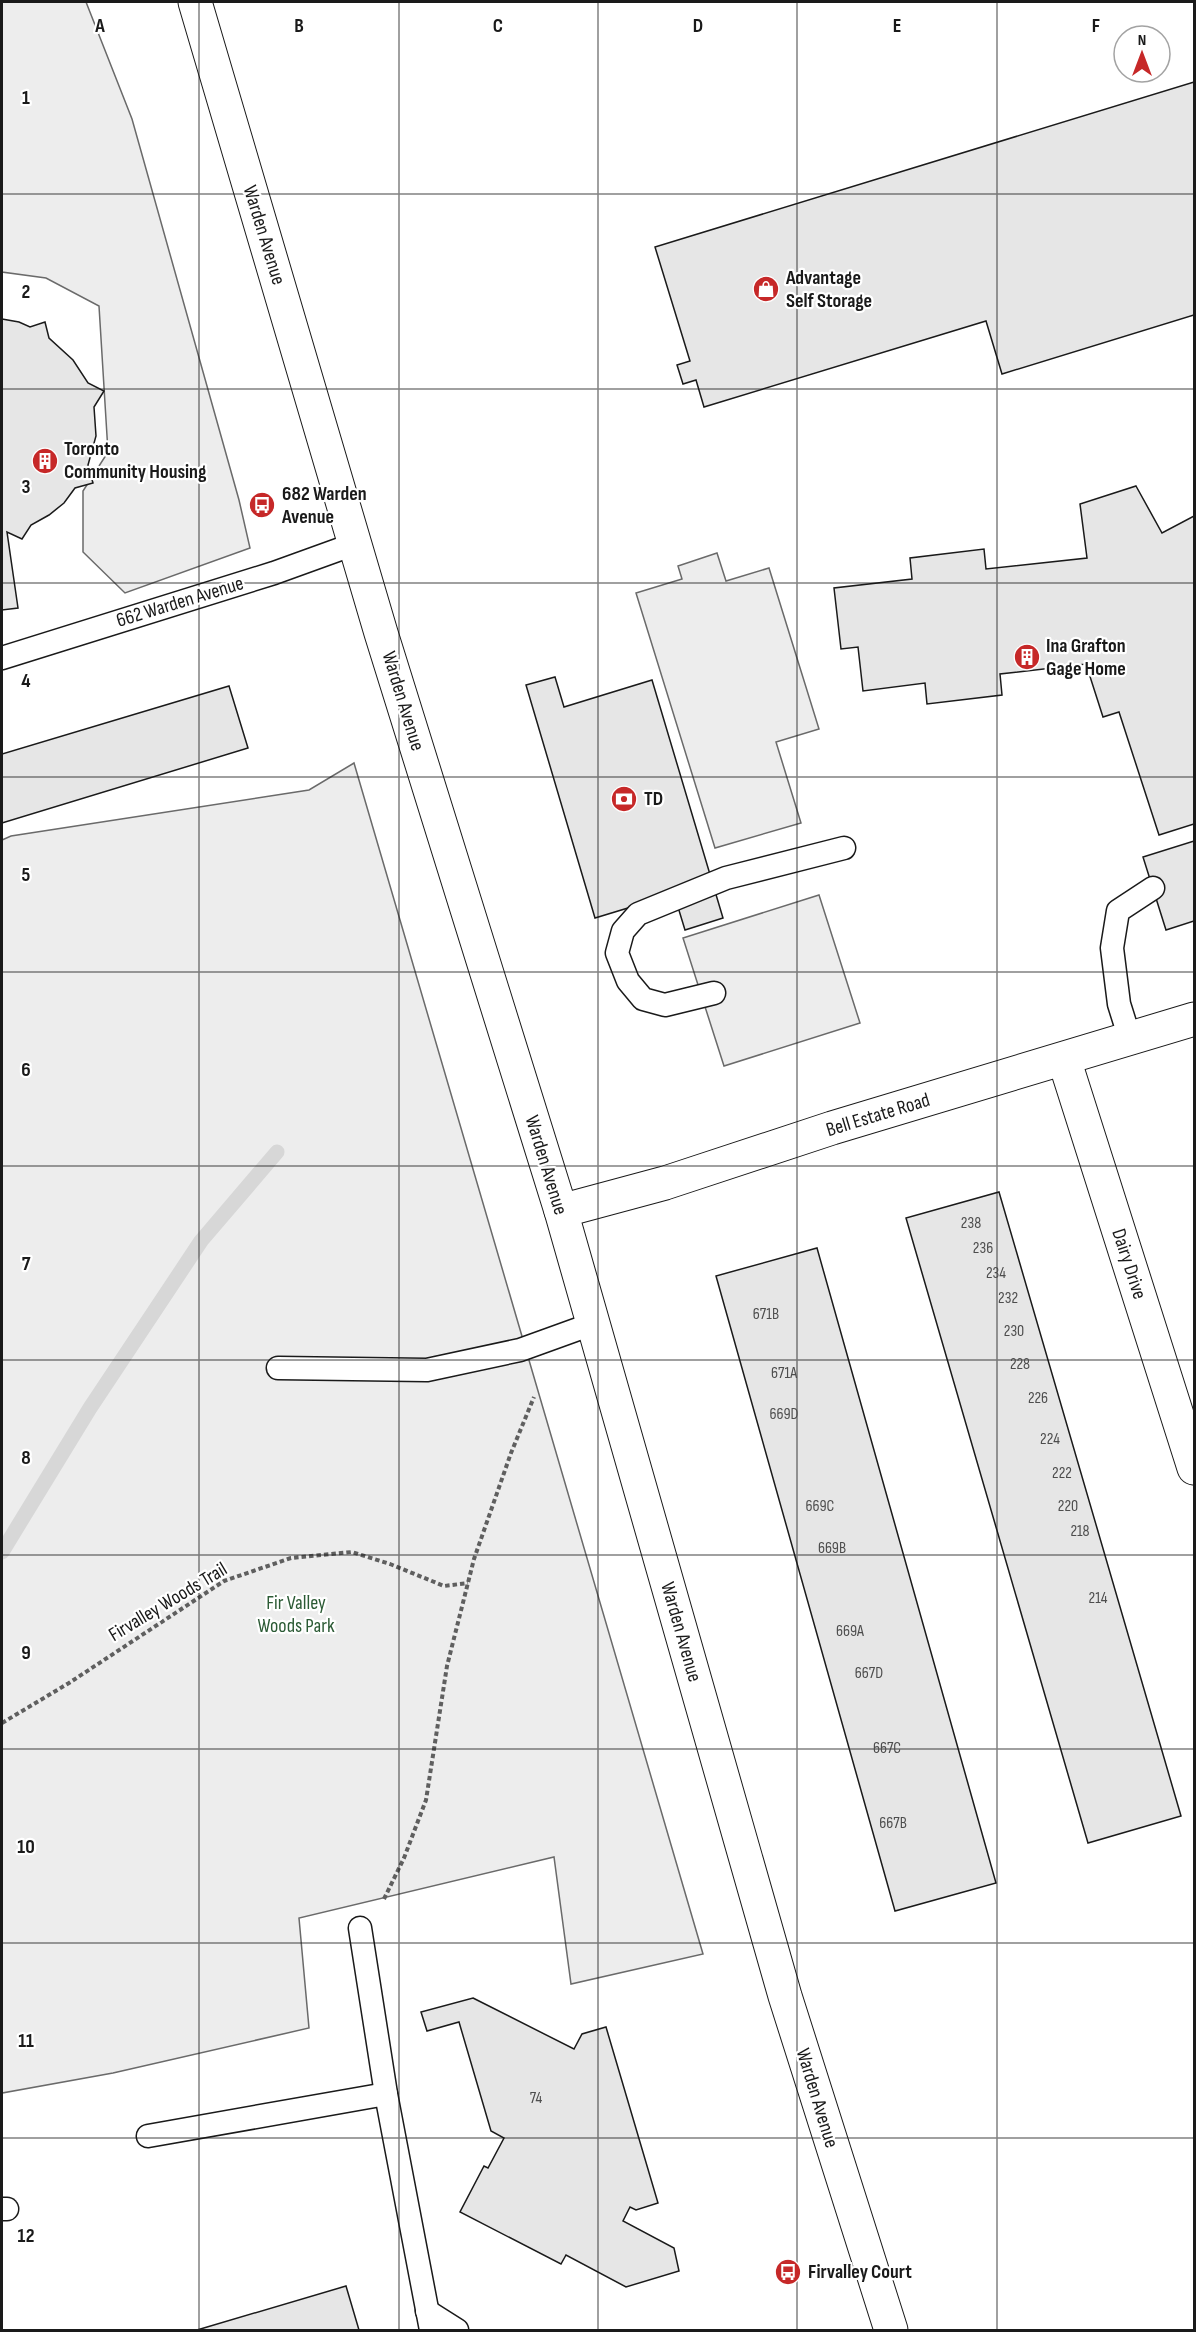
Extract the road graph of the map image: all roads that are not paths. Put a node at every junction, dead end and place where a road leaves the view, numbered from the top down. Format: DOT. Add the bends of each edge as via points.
graph roads {
  1 [pos="195,2"];
  2 [pos="357,543"];
  3 [pos="2,658"];
  4 [pos="844,848"];
  5 [pos="1153,888"];
  6 [pos="714,993"];
  7 [pos="1194,1019"];
  8 [pos="1130,1039"];
  9 [pos="1064,1059"];
  10 [pos="561,1211"];
  11 [pos="592,1324"];
  12 [pos="278,1368"];
  13 [pos="1194,1468"];
  14 [pos="360,1928"];
  15 [pos="386,2094"];
  16 [pos="148,2136"];
  17 [pos="429,2321"];
  18 [pos="887,2330"];
  19 [pos="457,2331"];
  1 -- 2 [label="main road, Warden Avenue"];
  2 -- 3 [label="lane, 662 Warden Avenue"];
  2 -- 10 [label="main road, Warden Avenue"];
  4 -- 6 [label="lane" via="726,878 638,914 623,931 617,953 628,981 643,999 665,1005"];
  5 -- 8 [label="lane" via="1118,911 1112,948 1119,1004"];
  7 -- 8 [label="main road, Bell Estate Road"];
  8 -- 9 [label="main road, Bell Estate Road"];
  9 -- 10 [label="main road, Bell Estate Road" via="832,1128 666,1184"];
  9 -- 13 [label="main road, Dairy Drive"];
  10 -- 11 [label="main road, Warden Avenue"];
  11 -- 12 [label="lane" via="520,1350 427,1370"];
  11 -- 18 [label="main road, Warden Avenue" via="785,1996"];
  14 -- 15 [label="lane"];
  15 -- 16 [label="lane"];
  15 -- 17 [label="lane"];
  17 -- 19 [label="lane"];
}
